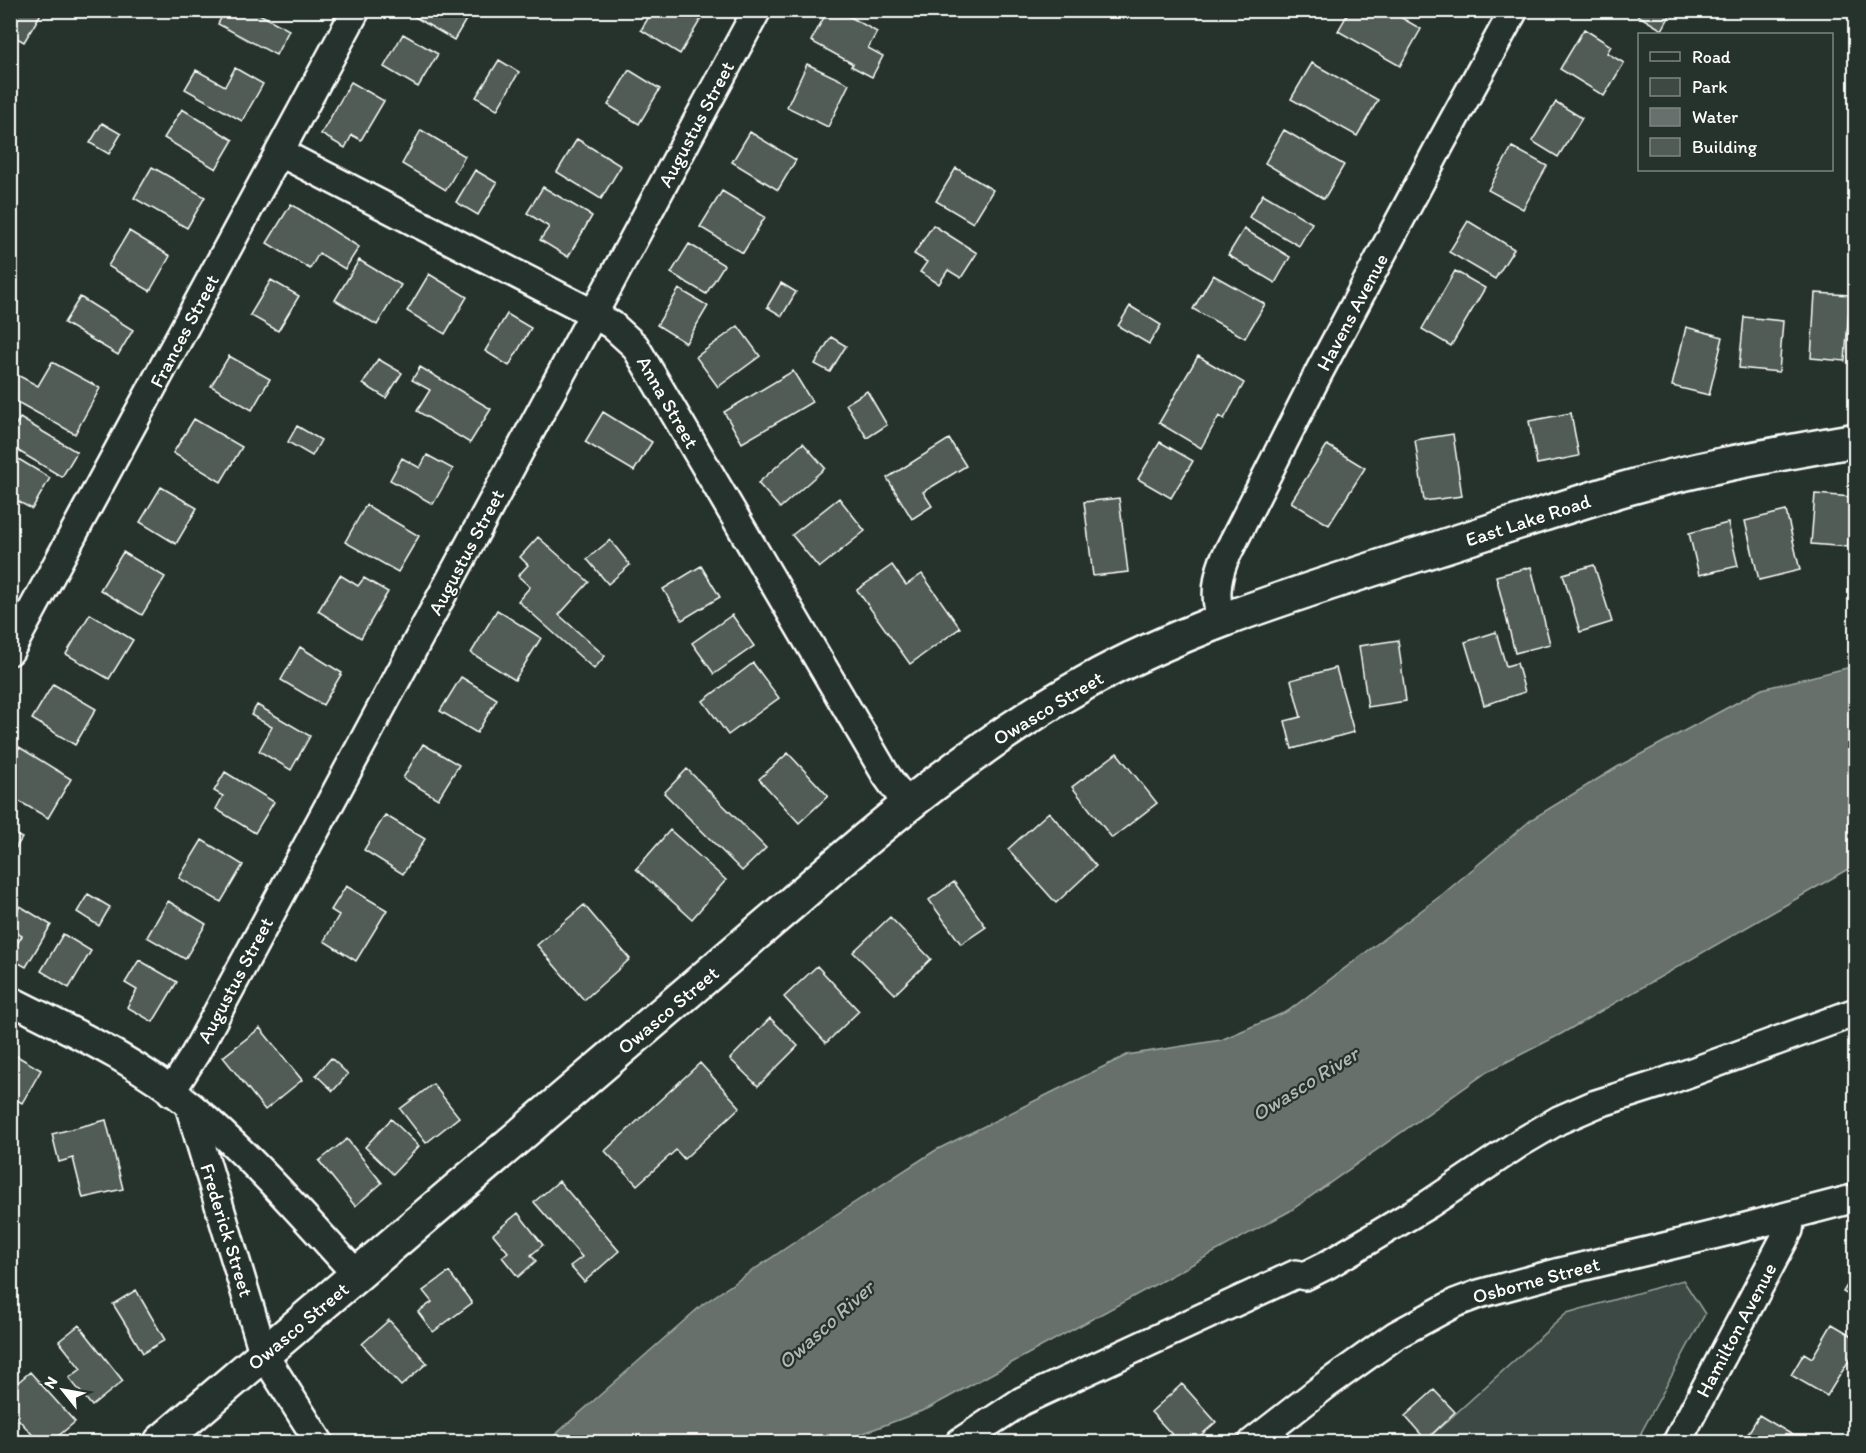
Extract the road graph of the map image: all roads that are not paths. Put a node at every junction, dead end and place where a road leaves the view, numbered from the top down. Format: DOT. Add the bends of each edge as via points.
graph roads {
  1 [pos="356,10"];
  2 [pos="757,10"];
  3 [pos="1514,10"];
  4 [pos="281,153"];
  5 [pos="594,314"];
  6 [pos="1856,440"];
  7 [pos="1215,623"];
  8 [pos="10,651"];
  9 [pos="908,806"];
  10 [pos="10,1000"];
  11 [pos="1856,1012"];
  12 [pos="180,1099"];
  13 [pos="1856,1198"];
  14 [pos="1791,1215"];
  15 [pos="357,1275"];
  16 [pos="264,1355"];
  17 [pos="161,1443"];
  18 [pos="319,1443"];
  19 [pos="960,1443"];
  20 [pos="1253,1443"];
  21 [pos="1677,1443"];
  1 -- 4 [label="street, Frances Street"];
  2 -- 5 [label="street, Augustus Street"];
  3 -- 7 [label="street, Havens Avenue" via="1224,560 1216,586"];
  4 -- 5 [label="street, Anna Street"];
  4 -- 8 [label="street, Frances Street"];
  5 -- 9 [label="street, Anna Street" via="635,346 886,775"];
  5 -- 12 [label="street, Augustus Street" via="195,1054"];
  6 -- 7 [label="main road, East Lake Road" via="1735,461 1625,489"];
  7 -- 9 [label="main road, Owasco Street" via="1138,656 1037,711"];
  9 -- 15 [label="main road, Owasco Street"];
  10 -- 12 [label="street, Frederick Street" via="113,1052"];
  11 -- 19 [label="street" via="1559,1120 1327,1265 1305,1276 1296,1274 1022,1401"];
  12 -- 15 [label="street, Frederick Street" via="239,1149"];
  12 -- 16 [label="street, Frederick Street"];
  13 -- 14 [label="street, Osborne Street"];
  14 -- 20 [label="street, Osborne Street" via="1560,1272 1455,1303 1396,1335"];
  14 -- 21 [label="street, Hamilton Avenue" via="1778,1250"];
  15 -- 16 [label="main road, Owasco Street"];
  16 -- 17 [label="main road, Owasco Street"];
  16 -- 18 [label="street, Frederick Street"];
}
